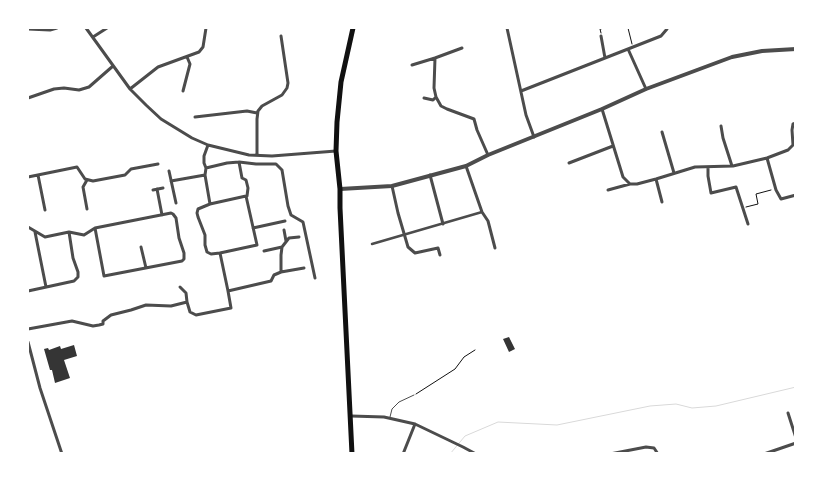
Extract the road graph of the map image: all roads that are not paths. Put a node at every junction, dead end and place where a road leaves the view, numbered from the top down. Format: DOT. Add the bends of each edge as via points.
graph roads {
  1 [pos="57,28"];
  2 [pos="86,28"];
  3 [pos="107,28"];
  4 [pos="206,28"];
  5 [pos="353,28"];
  6 [pos="507,28"];
  7 [pos="667,28"];
  8 [pos="28,29"];
  9 [pos="281,36"];
  10 [pos="601,36"];
  11 [pos="93,37"];
  12 [pos="462,48"];
  13 [pos="630,48"];
  14 [pos="796,49"];
  15 [pos="187,57"];
  16 [pos="435,58"];
  17 [pos="605,58"];
  18 [pos="113,66"];
  19 [pos="412,66"];
  20 [pos="130,89"];
  21 [pos="646,89"];
  22 [pos="183,91"];
  23 [pos="521,91"];
  24 [pos="436,97"];
  25 [pos="28,98"];
  26 [pos="424,98"];
  27 [pos="602,110"];
  28 [pos="257,114"];
  29 [pos="195,118"];
  30 [pos="796,123"];
  31 [pos="721,126"];
  32 [pos="662,132"];
  33 [pos="534,137"];
  34 [pos="208,145"];
  35 [pos="794,145"];
  36 [pos="612,146"];
  37 [pos="336,151"];
  38 [pos="488,155"];
  39 [pos="257,156"];
  40 [pos="767,158"];
  41 [pos="239,162"];
  42 [pos="569,163"];
  43 [pos="158,164"];
  44 [pos="466,166"];
  45 [pos="732,166"];
  46 [pos="708,167"];
  47 [pos="206,168"];
  48 [pos="170,171"];
  49 [pos="674,173"];
  50 [pos="38,175"];
  51 [pos="205,175"];
  52 [pos="430,176"];
  53 [pos="28,177"];
  54 [pos="86,180"];
  55 [pos="656,180"];
  56 [pos="171,181"];
  57 [pos="630,184"];
  58 [pos="392,186"];
  59 [pos="163,188"];
  60 [pos="340,189"];
  61 [pos="608,190"];
  62 [pos="796,195"];
  63 [pos="246,196"];
  64 [pos="662,202"];
  65 [pos="176,203"];
  66 [pos="210,204"];
  67 [pos="87,209"];
  68 [pos="44,210"];
  69 [pos="482,212"];
  70 [pos="162,215"];
  71 [pos="286,222"];
  72 [pos="443,224"];
  73 [pos="748,224"];
  74 [pos="28,228"];
  75 [pos="94,228"];
  76 [pos="253,228"];
  77 [pos="284,230"];
  78 [pos="35,232"];
  79 [pos="69,232"];
  80 [pos="404,235"];
  81 [pos="299,237"];
  82 [pos="286,241"];
  83 [pos="372,244"];
  84 [pos="282,246"];
  85 [pos="141,247"];
  86 [pos="495,248"];
  87 [pos="264,251"];
  88 [pos="220,253"];
  89 [pos="440,255"];
  90 [pos="146,268"];
  91 [pos="304,268"];
  92 [pos="281,272"];
  93 [pos="315,278"];
  94 [pos="46,287"];
  95 [pos="180,287"];
  96 [pos="228,290"];
  97 [pos="28,291"];
  98 [pos="188,302"];
  99 [pos="28,328"];
  100 [pos="28,342"];
  101 [pos="414,395"];
  102 [pos="788,413"];
  103 [pos="351,416"];
  104 [pos="389,418"];
  105 [pos="415,424"];
  106 [pos="796,438"];
  107 [pos="796,443"];
  108 [pos="62,454"];
  109 [pos="352,454"];
  110 [pos="403,454"];
  111 [pos="476,454"];
  112 [pos="610,454"];
  113 [pos="658,454"];
  114 [pos="764,454"];
  1 -- 8 [label="street"];
  2 -- 11 [label="street"];
  3 -- 11 [label="street"];
  4 -- 15 [label="street" via="201,50"];
  5 -- 37 [label="main road" via="341,82"];
  6 -- 23 [label="street"];
  7 -- 13 [label="street" via="661,36"];
  9 -- 28 [label="street" via="287,88 282,95 262,106"];
  10 -- 17 [label="street"];
  11 -- 18 [label="street"];
  12 -- 16 [label="street"];
  13 -- 17 [label="street"];
  13 -- 21 [label="street"];
  14 -- 21 [label="street" via="732,57"];
  15 -- 20 [label="street" via="158,67"];
  15 -- 22 [label="street" via="190,64"];
  16 -- 19 [label="street"];
  16 -- 24 [label="street"];
  17 -- 23 [label="street"];
  18 -- 20 [label="street"];
  18 -- 25 [label="street" via="89,87 54,89"];
  20 -- 34 [label="street" via="161,119"];
  21 -- 27 [label="street"];
  23 -- 33 [label="street"];
  24 -- 26 [label="street" via="433,100"];
  24 -- 38 [label="street" via="441,106 474,119"];
  27 -- 33 [label="street"];
  27 -- 36 [label="street"];
  28 -- 29 [label="street" via="246,111"];
  28 -- 39 [label="street"];
  30 -- 35 [label="street" via="792,130"];
  31 -- 45 [label="street"];
  32 -- 49 [label="street"];
  33 -- 38 [label="street"];
  34 -- 39 [label="street"];
  34 -- 47 [label="street" via="204,156"];
  35 -- 40 [label="street"];
  36 -- 42 [label="street"];
  36 -- 57 [label="street" via="623,177"];
  37 -- 39 [label="street"];
  37 -- 60 [label="main road"];
  38 -- 44 [label="street"];
  40 -- 45 [label="street"];
  40 -- 62 [label="street" via="780,199"];
  41 -- 47 [label="street"];
  41 -- 63 [label="street" via="248,188"];
  41 -- 93 [label="street" via="276,164 282,170 291,215 303,222"];
  43 -- 54 [label="street" via="131,169 124,175"];
  44 -- 52 [label="street"];
  44 -- 69 [label="street"];
  45 -- 46 [label="street"];
  46 -- 49 [label="street"];
  46 -- 73 [label="street" via="711,194 736,187"];
  47 -- 51 [label="street"];
  48 -- 56 [label="street"];
  49 -- 55 [label="street"];
  50 -- 53 [label="street"];
  50 -- 54 [label="street" via="77,167"];
  50 -- 68 [label="street"];
  51 -- 56 [label="street"];
  51 -- 66 [label="street"];
  52 -- 58 [label="street"];
  52 -- 72 [label="street"];
  54 -- 67 [label="street" via="83,187"];
  55 -- 57 [label="street"];
  55 -- 64 [label="street"];
  56 -- 65 [label="street"];
  57 -- 61 [label="street"];
  58 -- 60 [label="street"];
  58 -- 80 [label="street"];
  59 -- 70 [label="street" via="155,189"];
  60 -- 103 [label="main road"];
  63 -- 66 [label="street"];
  63 -- 76 [label="street"];
  66 -- 88 [label="street" via="198,209 197,213 207,252"];
  69 -- 72 [label="street"];
  69 -- 86 [label="street"];
  70 -- 75 [label="street"];
  70 -- 90 [label="street" via="175,215 184,254 182,261"];
  71 -- 76 [label="street"];
  72 -- 80 [label="street"];
  74 -- 78 [label="street"];
  75 -- 79 [label="street" via="84,235"];
  75 -- 90 [label="street" via="104,276"];
  76 -- 88 [label="street" via="257,245"];
  77 -- 82 [label="street"];
  78 -- 79 [label="street" via="45,237"];
  78 -- 94 [label="street"];
  79 -- 94 [label="street" via="78,277 74,281"];
  80 -- 83 [label="street"];
  80 -- 89 [label="street" via="408,247 415,253 438,248"];
  81 -- 82 [label="street"];
  82 -- 84 [label="street"];
  84 -- 87 [label="street"];
  84 -- 92 [label="street"];
  85 -- 90 [label="street"];
  88 -- 96 [label="street"];
  91 -- 92 [label="street"];
  92 -- 96 [label="street" via="271,281"];
  94 -- 97 [label="street"];
  95 -- 98 [label="street"];
  96 -- 98 [label="street" via="231,308 196,315 190,312"];
  98 -- 99 [label="street" via="171,306 146,305 111,315 99,326 72,321"];
  100 -- 108 [label="street"];
  101 -- 104 [label="lane" via="392,409"];
  102 -- 106 [label="street"];
  103 -- 104 [label="street"];
  103 -- 109 [label="main road"];
  104 -- 105 [label="street"];
  105 -- 110 [label="street"];
  105 -- 111 [label="street"];
  107 -- 114 [label="street"];
  112 -- 113 [label="street" via="646,447 654,448"];
}
